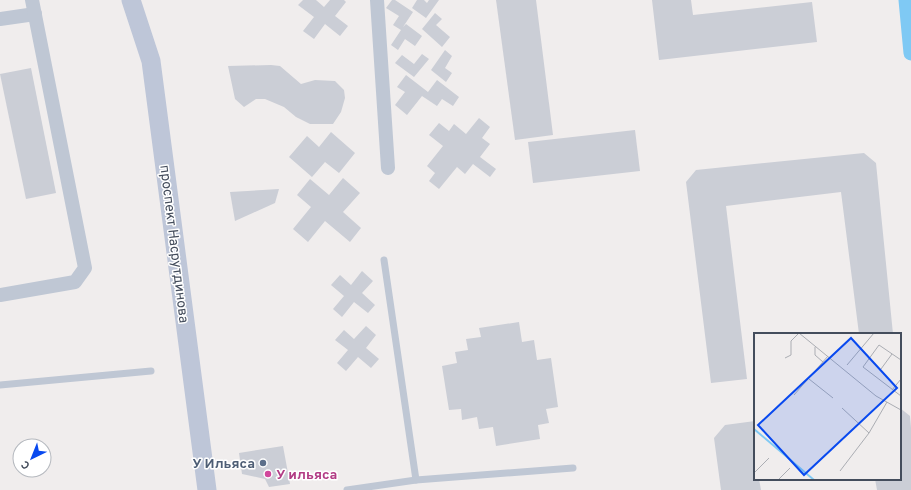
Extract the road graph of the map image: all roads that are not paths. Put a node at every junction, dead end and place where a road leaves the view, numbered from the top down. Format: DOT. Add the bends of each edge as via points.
graph roads {
  1 [pos="131,0"];
  2 [pos="377,0"];
  3 [pos="33,7"];
  4 [pos="0,19"];
  5 [pos="388,168"];
  6 [pos="384,260"];
  7 [pos="0,295"];
  8 [pos="151,371"];
  9 [pos="0,385"];
  10 [pos="573,468"];
  11 [pos="416,480"];
  12 [pos="207,490"];
  13 [pos="348,490"];
  1 -- 12 [label="main road, проспект Насрутдинова" via="151,61"];
  2 -- 5 [label="street"];
  3 -- 4 [label="street"];
  3 -- 7 [label="street" via="85,268 75,282"];
  6 -- 11 [label="lane"];
  8 -- 9 [label="lane"];
  10 -- 11 [label="lane"];
  11 -- 13 [label="lane"];
}
